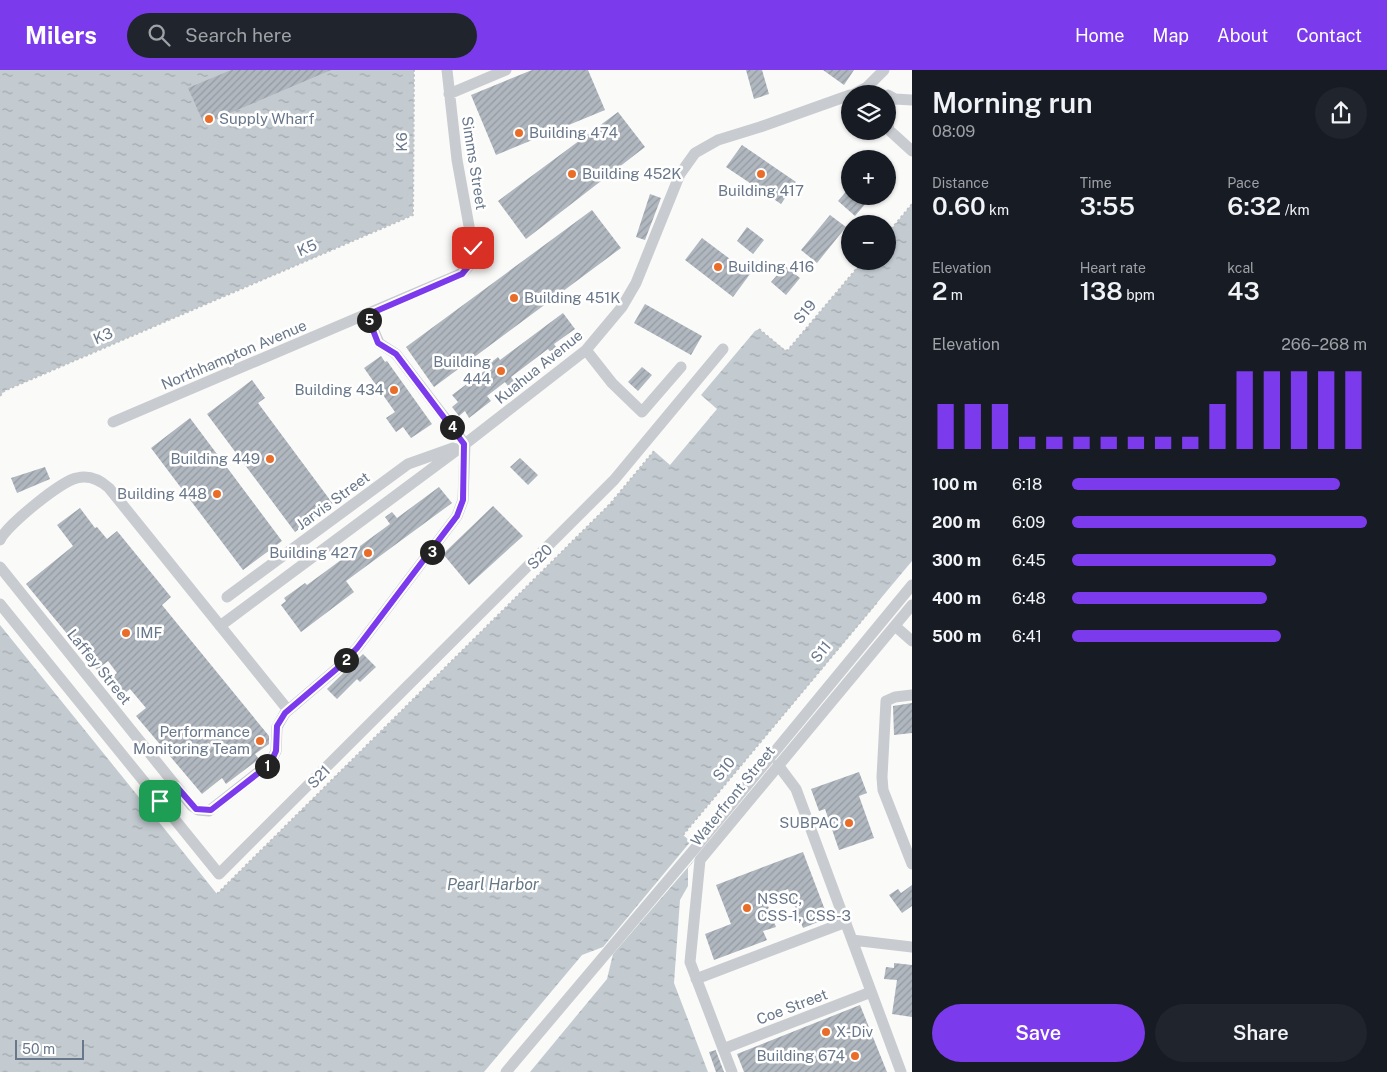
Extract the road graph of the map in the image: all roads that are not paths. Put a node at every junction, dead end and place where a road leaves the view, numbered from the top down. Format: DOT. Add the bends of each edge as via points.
graph roads {
  1 [pos="448,70"];
  2 [pos="506,70"];
  3 [pos="884,70"];
  4 [pos="874,82"];
  5 [pos="869,85"];
  6 [pos="877,85"];
  7 [pos="449,94"];
  8 [pos="841,98"];
  9 [pos="896,99"];
  10 [pos="912,100"];
  11 [pos="896,136"];
  12 [pos="912,151"];
  13 [pos="367,315"];
  14 [pos="723,349"];
  15 [pos="586,350"];
  16 [pos="681,367"];
  17 [pos="113,422"];
  18 [pos="464,444"];
  19 [pos="0,540"];
  20 [pos="0,567"];
  21 [pos="912,585"];
  22 [pos="227,597"];
  23 [pos="0,604"];
  24 [pos="912,605"];
  25 [pos="220,626"];
  26 [pos="895,626"];
  27 [pos="912,641"];
  28 [pos="912,695"];
  29 [pos="288,710"];
  30 [pos="778,765"];
  31 [pos="177,787"];
  32 [pos="160,801"];
  33 [pos="912,864"];
  34 [pos="846,922"];
  35 [pos="852,940"];
  36 [pos="912,947"];
  37 [pos="696,979"];
  38 [pos="871,992"];
  39 [pos="723,1049"];
  40 [pos="506,1072"];
  41 [pos="732,1072"];
  42 [pos="901,1072"];
  1 -- 7 [label="street, Simms Street"];
  2 -- 7 [label="street"];
  3 -- 4 [label="street"];
  4 -- 5 [label="street"];
  4 -- 6 [label="street"];
  7 -- 13 [label="street, Simms Street" via="473,248 471,263 462,274"];
  8 -- 15 [label="street, Kuahua Avenue" via="718,140 695,152 680,174 636,283 622,307"];
  9 -- 10 [label="street"];
  11 -- 12 [label="street"];
  13 -- 17 [label="street, Northhampton Avenue"];
  13 -- 18 [label="street" via="378,343 396,354"];
  14 -- 32 [label="street" via="614,480 219,874"];
  15 -- 16 [label="street" via="612,383 642,412"];
  15 -- 18 [label="street, Kuahua Avenue"];
  18 -- 22 [label="street, Jarvis Street" via="408,464"];
  18 -- 25 [label="street, Kuahua Avenue"];
  18 -- 29 [label="street, Laffey Street" via="463,500 457,516 357,648"];
  19 -- 25 [label="street" via="7,529 66,482 80,477 96,479 109,488"];
  20 -- 31 [label="street, Laffey Street"];
  21 -- 40 [label="street"];
  23 -- 32 [label="street"];
  24 -- 26 [label="street, Waterfront Street"];
  25 -- 29 [label="street"];
  26 -- 27 [label="street"];
  26 -- 30 [label="street, Waterfront Street"];
  28 -- 33 [label="street" via="886,701 882,777 883,790"];
  29 -- 31 [label="street, Laffey Street" via="277,726 276,751 270,764 216,808 196,809"];
  30 -- 34 [label="street" via="796,789"];
  30 -- 37 [label="street, Waterfront Street" via="700,860 690,962"];
  31 -- 32 [label="street"];
  34 -- 35 [label="street"];
  34 -- 37 [label="street"];
  35 -- 36 [label="street"];
  35 -- 38 [label="street"];
  37 -- 39 [label="street, Waterfront Street"];
  38 -- 39 [label="street, Coe Street"];
  38 -- 42 [label="street"];
  39 -- 41 [label="street, Waterfront Street"];
}
